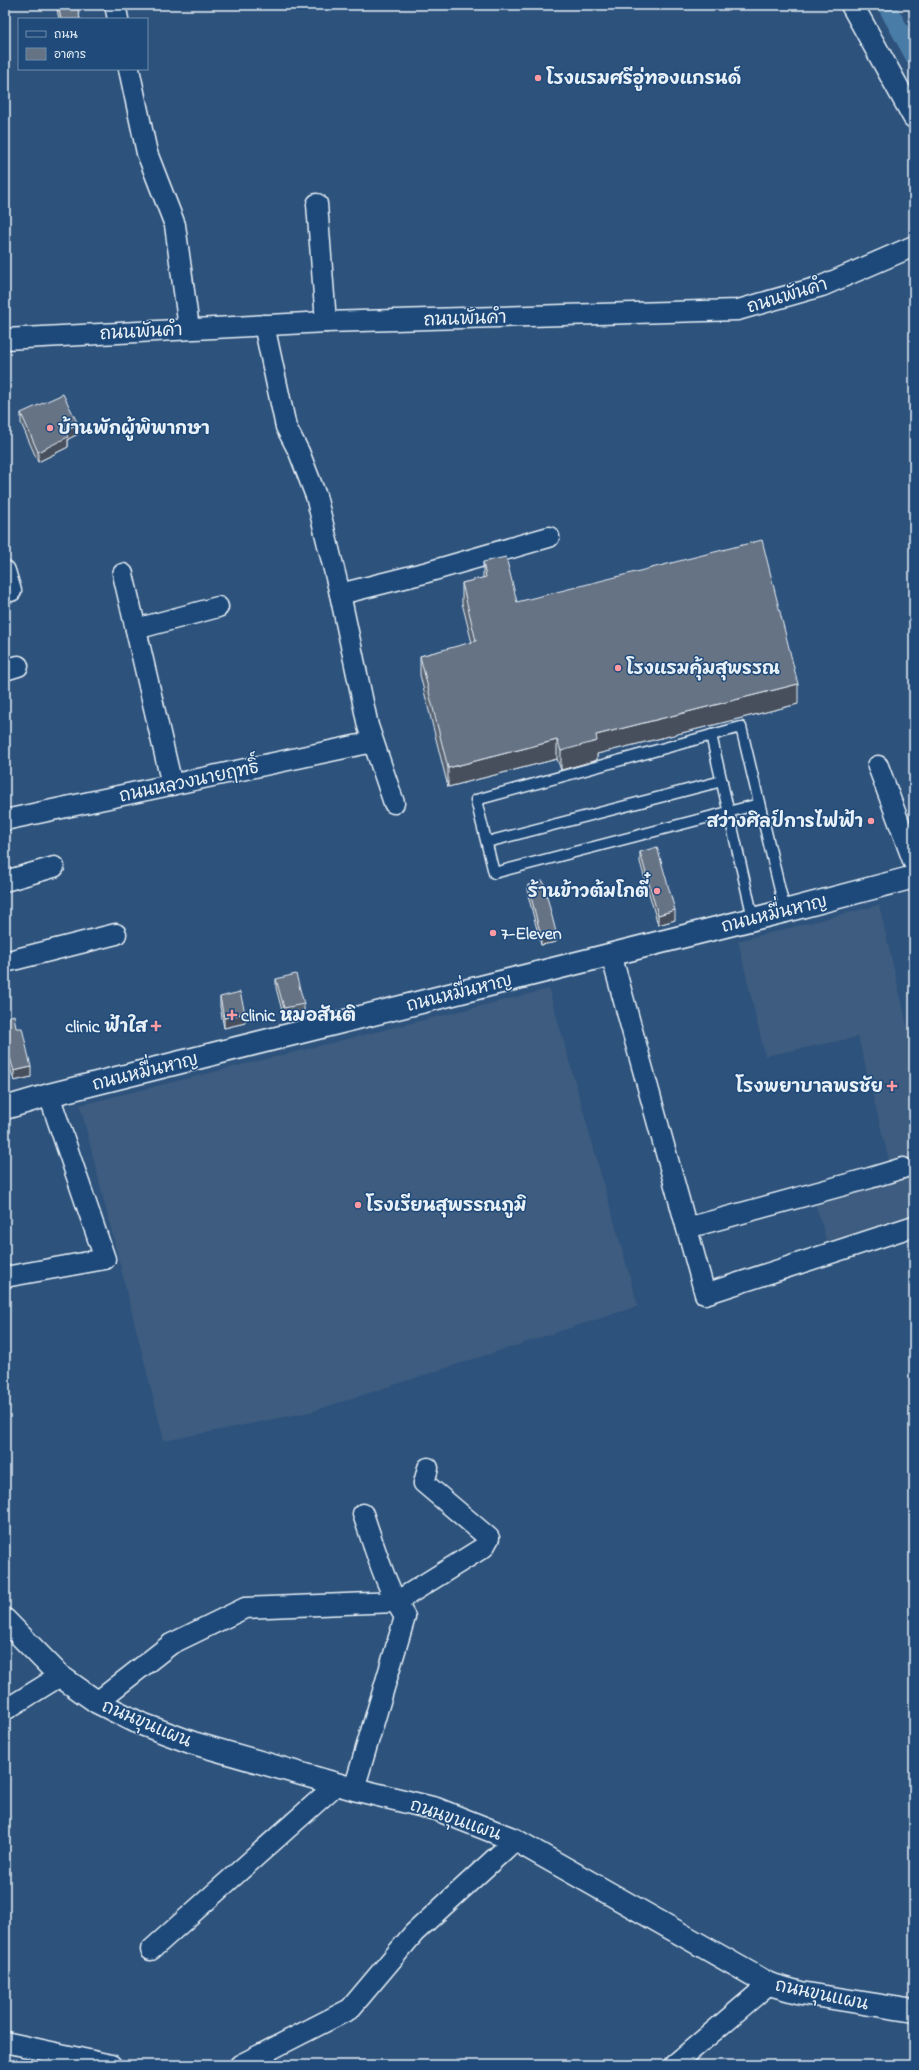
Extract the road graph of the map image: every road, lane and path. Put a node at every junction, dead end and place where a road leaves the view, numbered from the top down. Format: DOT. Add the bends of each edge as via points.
graph roads {
  1 [pos="115,5"];
  2 [pos="852,5"];
  3 [pos="118,18"];
  4 [pos="129,70"];
  5 [pos="914,117"];
  6 [pos="317,204"];
  7 [pos="914,246"];
  8 [pos="326,322"];
  9 [pos="264,325"];
  10 [pos="189,328"];
  11 [pos="5,339"];
  12 [pos="549,537"];
  13 [pos="5,571"];
  14 [pos="123,574"];
  15 [pos="11,591"];
  16 [pos="340,594"];
  17 [pos="218,607"];
  18 [pos="136,629"];
  19 [pos="711,735"];
  20 [pos="374,742"];
  21 [pos="878,766"];
  22 [pos="722,780"];
  23 [pos="172,785"];
  24 [pos="394,803"];
  25 [pos="759,804"];
  26 [pos="729,812"];
  27 [pos="5,820"];
  28 [pos="486,842"];
  29 [pos="914,863"];
  30 [pos="54,866"];
  31 [pos="914,877"];
  32 [pos="5,881"];
  33 [pos="785,911"];
  34 [pos="753,918"];
  35 [pos="116,934"];
  36 [pos="611,954"];
  37 [pos="5,962"];
  38 [pos="49,1095"];
  39 [pos="5,1108"];
  40 [pos="903,1168"];
  41 [pos="914,1226"];
  42 [pos="687,1228"];
  43 [pos="5,1277"];
  44 [pos="428,1468"];
  45 [pos="363,1514"];
  46 [pos="396,1602"];
  47 [pos="5,1620"];
  48 [pos="60,1676"];
  49 [pos="97,1702"];
  50 [pos="5,1710"];
  51 [pos="345,1786"];
  52 [pos="515,1840"];
  53 [pos="151,1950"];
  54 [pos="769,1984"];
  55 [pos="913,2014"];
  56 [pos="5,2042"];
  57 [pos="111,2065"];
  58 [pos="240,2065"];
  59 [pos="674,2065"];
  1 -- 3 [label="street"];
  2 -- 5 [label="street"];
  4 -- 10 [label="street" via="147,153 175,225"];
  6 -- 8 [label="street"];
  7 -- 8 [label="street, ถนนพันคำ" via="822,286 738,310"];
  8 -- 9 [label="street, ถนนพันคำ"];
  9 -- 10 [label="street, ถนนพันคำ"];
  9 -- 16 [label="street" via="286,427 316,496"];
  10 -- 11 [label="street, ถนนพันคำ"];
  12 -- 16 [label="street" via="432,571"];
  13 -- 15 [label="street"];
  14 -- 18 [label="street"];
  16 -- 20 [label="street" via="368,726"];
  17 -- 18 [label="street"];
  18 -- 23 [label="street"];
  19 -- 22 [label="lane"];
  19 -- 25 [label="lane" via="741,727"];
  19 -- 28 [label="lane" via="476,800"];
  20 -- 23 [label="street, ถนนหลวงนายฤทธิ์"];
  20 -- 24 [label="street"];
  21 -- 29 [label="street"];
  22 -- 26 [label="lane"];
  22 -- 28 [label="lane"];
  23 -- 27 [label="street, ถนนหลวงนายฤทธิ์"];
  25 -- 26 [label="lane"];
  25 -- 33 [label="lane"];
  26 -- 28 [label="lane" via="494,873"];
  26 -- 34 [label="lane"];
  30 -- 32 [label="street"];
  31 -- 33 [label="street, ถนนหมื่นหาญ"];
  33 -- 34 [label="street, ถนนหมื่นหาญ"];
  34 -- 36 [label="street, ถนนหมื่นหาญ"];
  35 -- 37 [label="street"];
  36 -- 38 [label="street, ถนนหมื่นหาญ"];
  36 -- 42 [label="street"];
  38 -- 39 [label="street, ถนนหมื่นหาญ"];
  38 -- 43 [label="street" via="105,1259"];
  40 -- 42 [label="street"];
  41 -- 42 [label="street" via="705,1294"];
  44 -- 46 [label="street" via="424,1483 489,1538 484,1547"];
  45 -- 46 [label="street"];
  46 -- 49 [label="street" via="245,1608 171,1644"];
  46 -- 51 [label="street" via="405,1617"];
  47 -- 48 [label="street, ถนนขุนแผน"];
  48 -- 49 [label="street, ถนนขุนแผน"];
  48 -- 50 [label="street"];
  49 -- 51 [label="street, ถนนขุนแผน" via="139,1723 193,1743"];
  51 -- 52 [label="street, ถนนขุนแผน" via="436,1809"];
  51 -- 53 [label="street"];
  52 -- 54 [label="street, ถนนขุนแผน"];
  52 -- 58 [label="street" via="414,1933 350,2009"];
  54 -- 55 [label="street, ถนนขุนแผน" via="800,1993"];
  54 -- 59 [label="street"];
  56 -- 57 [label="street"];
}
